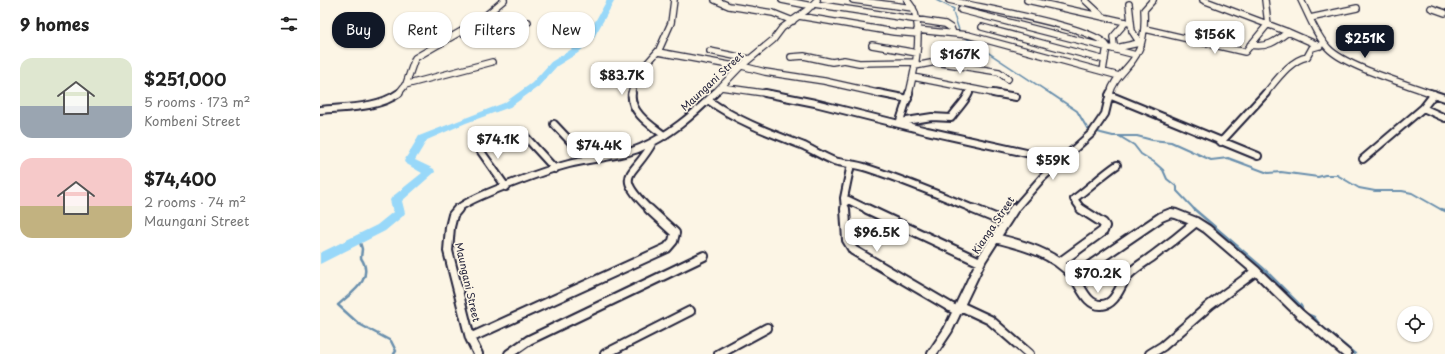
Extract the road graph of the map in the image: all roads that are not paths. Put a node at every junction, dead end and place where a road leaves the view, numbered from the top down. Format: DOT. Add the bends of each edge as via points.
graph roads {
  1 [pos="504,0"];
  2 [pos="674,0"];
  3 [pos="715,0"];
  4 [pos="782,0"];
  5 [pos="853,0"];
  6 [pos="876,0"];
  7 [pos="907,0"];
  8 [pos="949,0"];
  9 [pos="1027,0"];
  10 [pos="1085,0"];
  11 [pos="1203,0"];
  12 [pos="1265,0"];
  13 [pos="1301,0"];
  14 [pos="1150,1"];
  15 [pos="870,2"];
  16 [pos="814,3"];
  17 [pos="1129,4"];
  18 [pos="913,8"];
  19 [pos="1357,8"];
  20 [pos="1431,8"];
  21 [pos="960,10"];
  22 [pos="1445,13"];
  23 [pos="799,16"];
  24 [pos="1107,18"];
  25 [pos="1310,18"];
  26 [pos="915,20"];
  27 [pos="793,21"];
  28 [pos="1128,22"];
  29 [pos="1268,24"];
  30 [pos="982,27"];
  31 [pos="1144,29"];
  32 [pos="917,32"];
  33 [pos="1288,32"];
  34 [pos="459,33"];
  35 [pos="953,33"];
  36 [pos="1092,34"];
  37 [pos="1071,38"];
  38 [pos="1140,44"];
  39 [pos="1250,44"];
  40 [pos="872,45"];
  41 [pos="1319,46"];
  42 [pos="1107,48"];
  43 [pos="1328,48"];
  44 [pos="1116,49"];
  45 [pos="658,51"];
  46 [pos="710,51"];
  47 [pos="917,53"];
  48 [pos="1136,55"];
  49 [pos="791,56"];
  50 [pos="749,59"];
  51 [pos="1105,60"];
  52 [pos="492,62"];
  53 [pos="916,64"];
  54 [pos="741,66"];
  55 [pos="1103,71"];
  56 [pos="1119,76"];
  57 [pos="913,77"];
  58 [pos="1008,79"];
  59 [pos="405,85"];
  60 [pos="721,87"];
  61 [pos="970,88"];
  62 [pos="1434,94"];
  63 [pos="1109,95"];
  64 [pos="1016,97"];
  65 [pos="1445,98"];
  66 [pos="908,99"];
  67 [pos="708,100"];
  68 [pos="1424,108"];
  69 [pos="320,110"];
  70 [pos="1445,118"];
  71 [pos="900,123"];
  72 [pos="554,124"];
  73 [pos="522,132"];
  74 [pos="665,136"];
  75 [pos="654,142"];
  76 [pos="1221,142"];
  77 [pos="475,143"];
  78 [pos="1258,156"];
  79 [pos="587,159"];
  80 [pos="1363,159"];
  81 [pos="1062,161"];
  82 [pos="851,164"];
  83 [pos="1117,165"];
  84 [pos="555,170"];
  85 [pos="506,188"];
  86 [pos="844,198"];
  87 [pos="1005,222"];
  88 [pos="1196,222"];
  89 [pos="995,238"];
  90 [pos="704,256"];
  91 [pos="980,262"];
  92 [pos="1059,263"];
  93 [pos="1256,271"];
  94 [pos="1073,277"];
  95 [pos="959,308"];
  96 [pos="690,311"];
  97 [pos="768,328"];
  98 [pos="470,338"];
  99 [pos="478,354"];
  100 [pos="509,354"];
  101 [pos="605,354"];
  102 [pos="719,354"];
  103 [pos="932,354"];
  104 [pos="1030,354"];
  105 [pos="1150,354"];
  106 [pos="1347,354"];
  1 -- 34 [label="street" via="487,16"];
  2 -- 45 [label="street" via="671,23"];
  3 -- 27 [label="street" via="729,6 773,14"];
  4 -- 16 [label="street"];
  5 -- 15 [label="street"];
  6 -- 15 [label="street"];
  7 -- 18 [label="street"];
  8 -- 36 [label="street"];
  9 -- 24 [label="street"];
  10 -- 24 [label="street"];
  11 -- 29 [label="street"];
  12 -- 29 [label="street"];
  13 -- 25 [label="street"];
  14 -- 31 [label="street, Kianga Street" via="1144,10"];
  15 -- 18 [label="street"];
  16 -- 23 [label="street, Maungani Street"];
  16 -- 26 [label="street"];
  17 -- 28 [label="street"];
  18 -- 26 [label="street"];
  19 -- 25 [label="street"];
  20 -- 22 [label="street"];
  21 -- 37 [label="street"];
  23 -- 27 [label="street, Maungani Street"];
  23 -- 32 [label="street" via="894,32"];
  24 -- 28 [label="street"];
  25 -- 43 [label="street"];
  26 -- 32 [label="street"];
  26 -- 35 [label="street" via="945,24"];
  27 -- 50 [label="street, Maungani Street"];
  28 -- 38 [label="street"];
  28 -- 44 [label="street" via="1114,37"];
  29 -- 33 [label="street"];
  29 -- 39 [label="street"];
  30 -- 51 [label="street"];
  31 -- 38 [label="street, Kianga Street"];
  31 -- 39 [label="street" via="1242,52 1247,51"];
  32 -- 35 [label="street"];
  32 -- 47 [label="street"];
  33 -- 39 [label="street" via="1268,46"];
  33 -- 41 [label="street"];
  34 -- 59 [label="street" via="415,58"];
  35 -- 55 [label="street"];
  36 -- 37 [label="street"];
  36 -- 42 [label="street" via="1103,40"];
  37 -- 42 [label="street"];
  38 -- 44 [label="street"];
  38 -- 48 [label="street, Kianga Street"];
  40 -- 47 [label="street"];
  41 -- 43 [label="street"];
  41 -- 76 [label="street" via="1312,48 1307,57 1290,66"];
  42 -- 44 [label="street"];
  42 -- 51 [label="street"];
  43 -- 62 [label="street" via="1354,64"];
  44 -- 48 [label="street"];
  45 -- 54 [label="street"];
  45 -- 74 [label="street" via="636,76 631,95 641,116"];
  46 -- 50 [label="street"];
  47 -- 53 [label="street"];
  48 -- 56 [label="street, Kianga Street"];
  49 -- 53 [label="street" via="832,62 844,60 859,63"];
  50 -- 54 [label="street, Maungani Street"];
  51 -- 55 [label="street"];
  52 -- 59 [label="street"];
  53 -- 57 [label="street"];
  53 -- 58 [label="street" via="936,62 998,72"];
  54 -- 60 [label="street, Maungani Street"];
  54 -- 66 [label="street"];
  55 -- 56 [label="street"];
  56 -- 63 [label="street, Kianga Street"];
  57 -- 61 [label="street"];
  57 -- 66 [label="street"];
  59 -- 69 [label="street" via="396,96 385,101"];
  60 -- 67 [label="street, Maungani Street"];
  60 -- 71 [label="street" via="757,91"];
  61 -- 64 [label="street"];
  61 -- 71 [label="street" via="967,99 951,118 932,117"];
  62 -- 65 [label="street"];
  62 -- 68 [label="street"];
  63 -- 76 [label="street"];
  63 -- 81 [label="street, Kianga Street" via="1101,121"];
  66 -- 71 [label="street"];
  67 -- 74 [label="street, Maungani Street"];
  67 -- 82 [label="street" via="727,114 744,120 764,132 835,161"];
  68 -- 70 [label="street"];
  68 -- 80 [label="street"];
  71 -- 81 [label="street"];
  72 -- 79 [label="street"];
  73 -- 84 [label="street"];
  74 -- 75 [label="street, Maungani Street"];
  75 -- 79 [label="street, Maungani Street" via="638,149"];
  75 -- 98 [label="street" via="630,171 628,180 635,195 675,233 673,241 666,248"];
  76 -- 78 [label="street"];
  77 -- 85 [label="street"];
  79 -- 84 [label="street, Maungani Street"];
  81 -- 87 [label="street, Kianga Street" via="1019,202"];
  82 -- 86 [label="street"];
  82 -- 87 [label="street" via="865,166 924,188"];
  83 -- 92 [label="street" via="1074,199 1105,226 1103,231"];
  84 -- 85 [label="street, Maungani Street"];
  85 -- 98 [label="street, Maungani Street" via="468,201 459,207 453,215 450,227 448,251"];
  86 -- 91 [label="street"];
  86 -- 95 [label="street" via="847,240 853,250"];
  87 -- 89 [label="street, Kianga Street"];
  88 -- 93 [label="street" via="1224,242"];
  88 -- 94 [label="street" via="1176,214 1166,215"];
  88 -- 94 [label="street" via="1129,274 1106,304 1100,306 1092,302"];
  89 -- 91 [label="street, Kianga Street"];
  89 -- 92 [label="street" via="1041,252"];
  90 -- 100 [label="street" via="529,340"];
  91 -- 95 [label="street, Kianga Street"];
  92 -- 94 [label="street"];
  93 -- 105 [label="street"];
  93 -- 106 [label="street" via="1300,314"];
  95 -- 103 [label="street, Kianga Street"];
  95 -- 104 [label="street" via="990,320"];
  96 -- 101 [label="street"];
  97 -- 102 [label="street"];
  98 -- 99 [label="street, Maungani Street"];
}
